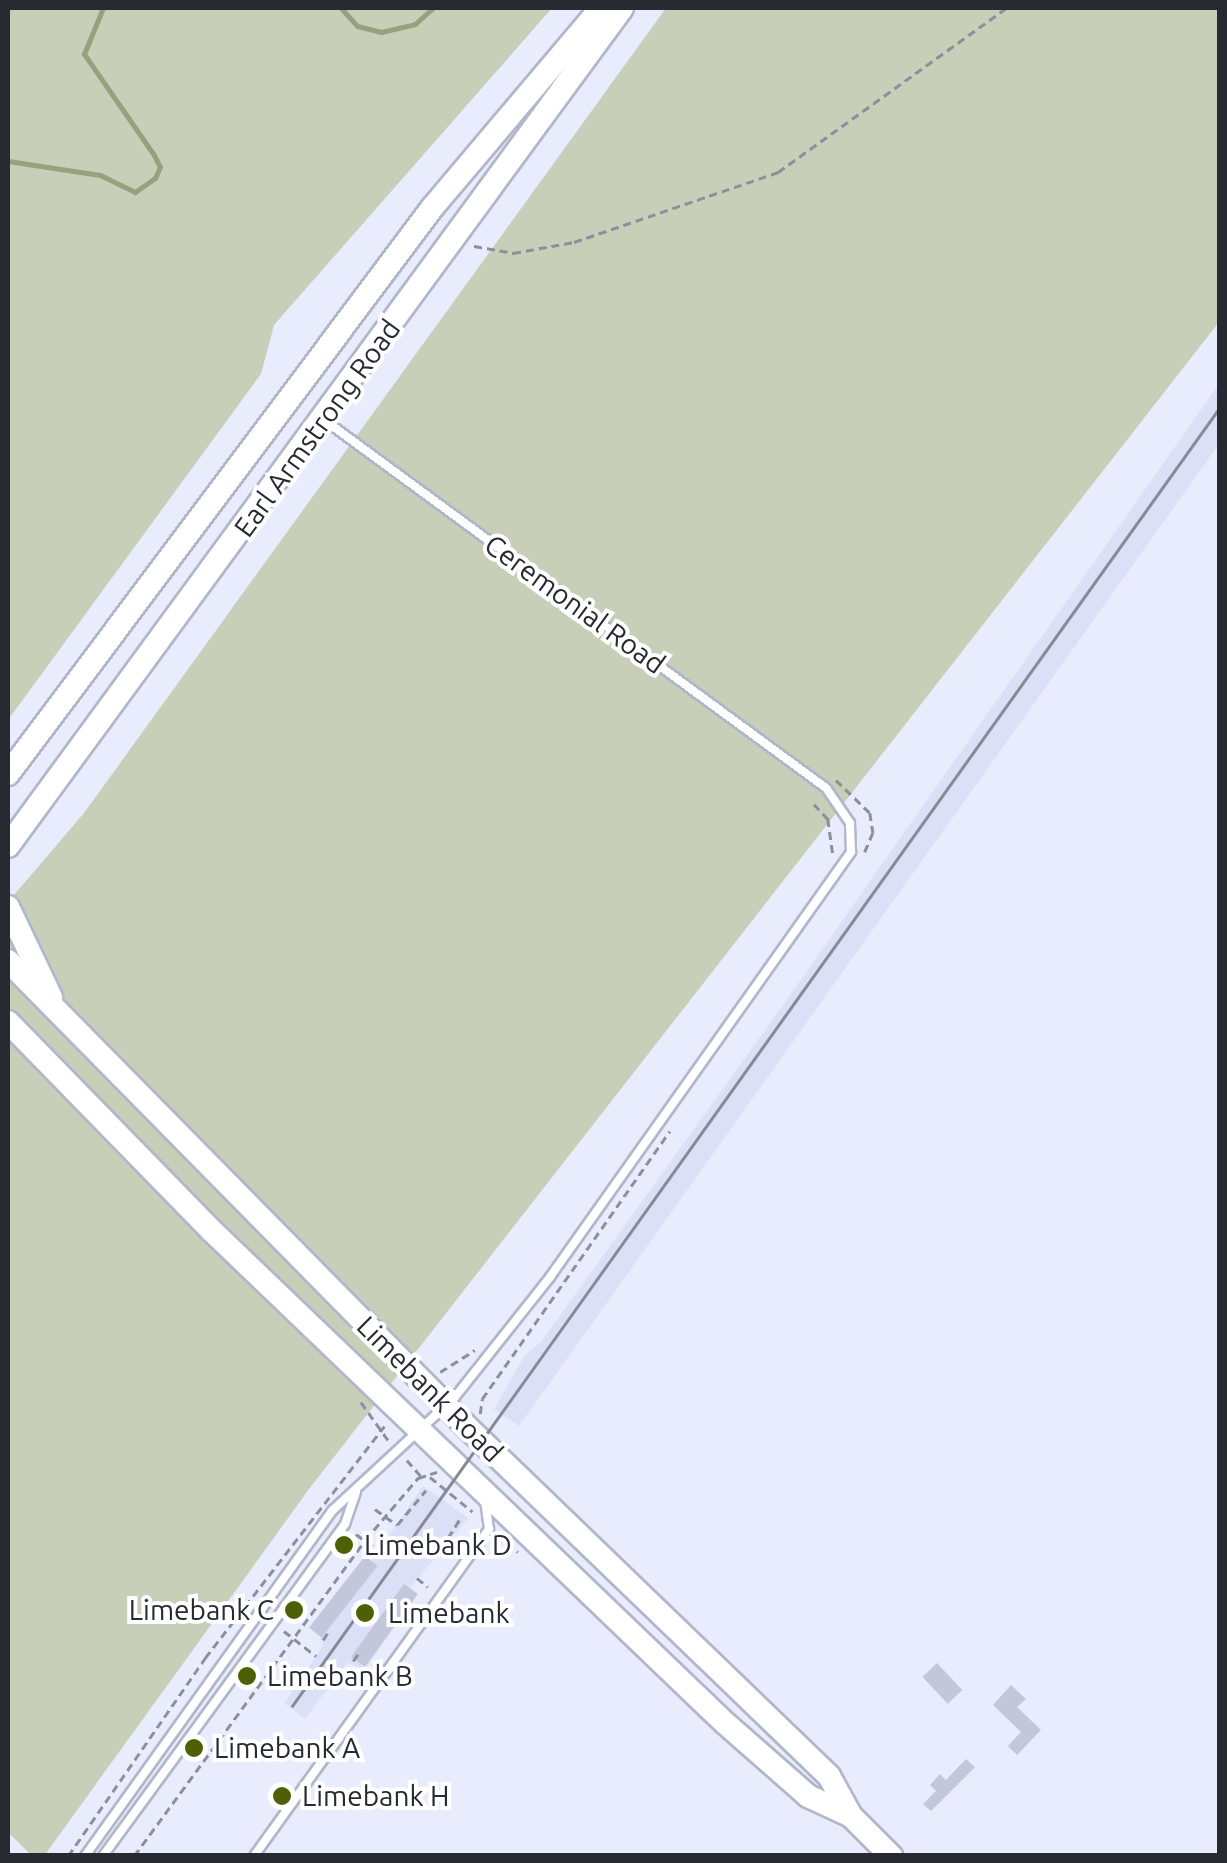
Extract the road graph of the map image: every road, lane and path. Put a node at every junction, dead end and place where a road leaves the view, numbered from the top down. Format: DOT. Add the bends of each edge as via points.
graph roads {
  1 [pos="601,8"];
  2 [pos="622,8"];
  3 [pos="1006,8"];
  4 [pos="454,237"];
  5 [pos="324,419"];
  6 [pos="8,774"];
  7 [pos="814,804"];
  8 [pos="8,846"];
  9 [pos="830,863"];
  10 [pos="8,907"];
  11 [pos="8,961"];
  12 [pos="8,1022"];
  13 [pos="67,1026"];
  14 [pos="488,1341"];
  15 [pos="434,1377"];
  16 [pos="446,1405"];
  17 [pos="391,1418"];
  18 [pos="419,1431"];
  19 [pos="416,1471"];
  20 [pos="421,1476"];
  21 [pos="475,1483"];
  22 [pos="426,1490"];
  23 [pos="356,1492"];
  24 [pos="375,1510"];
  25 [pos="386,1516"];
  26 [pos="461,1517"];
  27 [pos="493,1531"];
  28 [pos="356,1534"];
  29 [pos="365,1540"];
  30 [pos="381,1552"];
  31 [pos="451,1556"];
  32 [pos="417,1578"];
  33 [pos="428,1587"];
  34 [pos="284,1630"];
  35 [pos="328,1632"];
  36 [pos="295,1639"];
  37 [pos="323,1640"];
  38 [pos="358,1654"];
  39 [pos="316,1656"];
  40 [pos="352,1661"];
  41 [pos="339,1673"];
  42 [pos="355,1686"];
  43 [pos="851,1816"];
  44 [pos="68,1856"];
  45 [pos="85,1856"];
  46 [pos="103,1856"];
  47 [pos="134,1856"];
  48 [pos="254,1856"];
  49 [pos="890,1856"];
  1 -- 6 [label="main road, Earl Armstrong Road" via="432,208"];
  2 -- 4 [label="main road, Earl Armstrong Road"];
  3 -- 4 [label="path" via="778,172 574,242 513,253"];
  4 -- 5 [label="main road, Earl Armstrong Road"];
  5 -- 8 [label="main road, Earl Armstrong Road"];
  5 -- 16 [label="lane, Ceremonial Road" via="826,788 852,829 845,866 550,1277"];
  7 -- 9 [label="path" via="832,829"];
  10 -- 13 [label="main road"];
  11 -- 13 [label="main road, Limebank Road"];
  12 -- 18 [label="main road, Limebank Road"];
  13 -- 16 [label="main road, Limebank Road"];
  14 -- 15 [label="path"];
  16 -- 18 [label="lane"];
  16 -- 43 [label="main road, Limebank Road" via="829,1776"];
  17 -- 44 [label="path" via="318,1504"];
  18 -- 21 [label="main road, Limebank Road"];
  18 -- 23 [label="lane"];
  19 -- 20 [label="path"];
  20 -- 25 [label="path"];
  20 -- 27 [label="path" via="432,1476"];
  21 -- 27 [label="lane"];
  21 -- 43 [label="main road, Limebank Road" via="808,1796"];
  22 -- 25 [label="path" via="397,1525"];
  23 -- 45 [label="lane" via="326,1518"];
  23 -- 46 [label="lane" via="345,1524"];
  24 -- 25 [label="path"];
  25 -- 29 [label="path"];
  26 -- 31 [label="path" via="441,1549"];
  27 -- 48 [label="lane"];
  28 -- 29 [label="path"];
  29 -- 30 [label="path"];
  29 -- 36 [label="path"];
  32 -- 33 [label="path"];
  34 -- 36 [label="path"];
  35 -- 37 [label="path"];
  36 -- 39 [label="path"];
  36 -- 47 [label="path"];
  38 -- 40 [label="path"];
  41 -- 42 [label="path"];
  43 -- 49 [label="main road, Limebank Road"];
}
